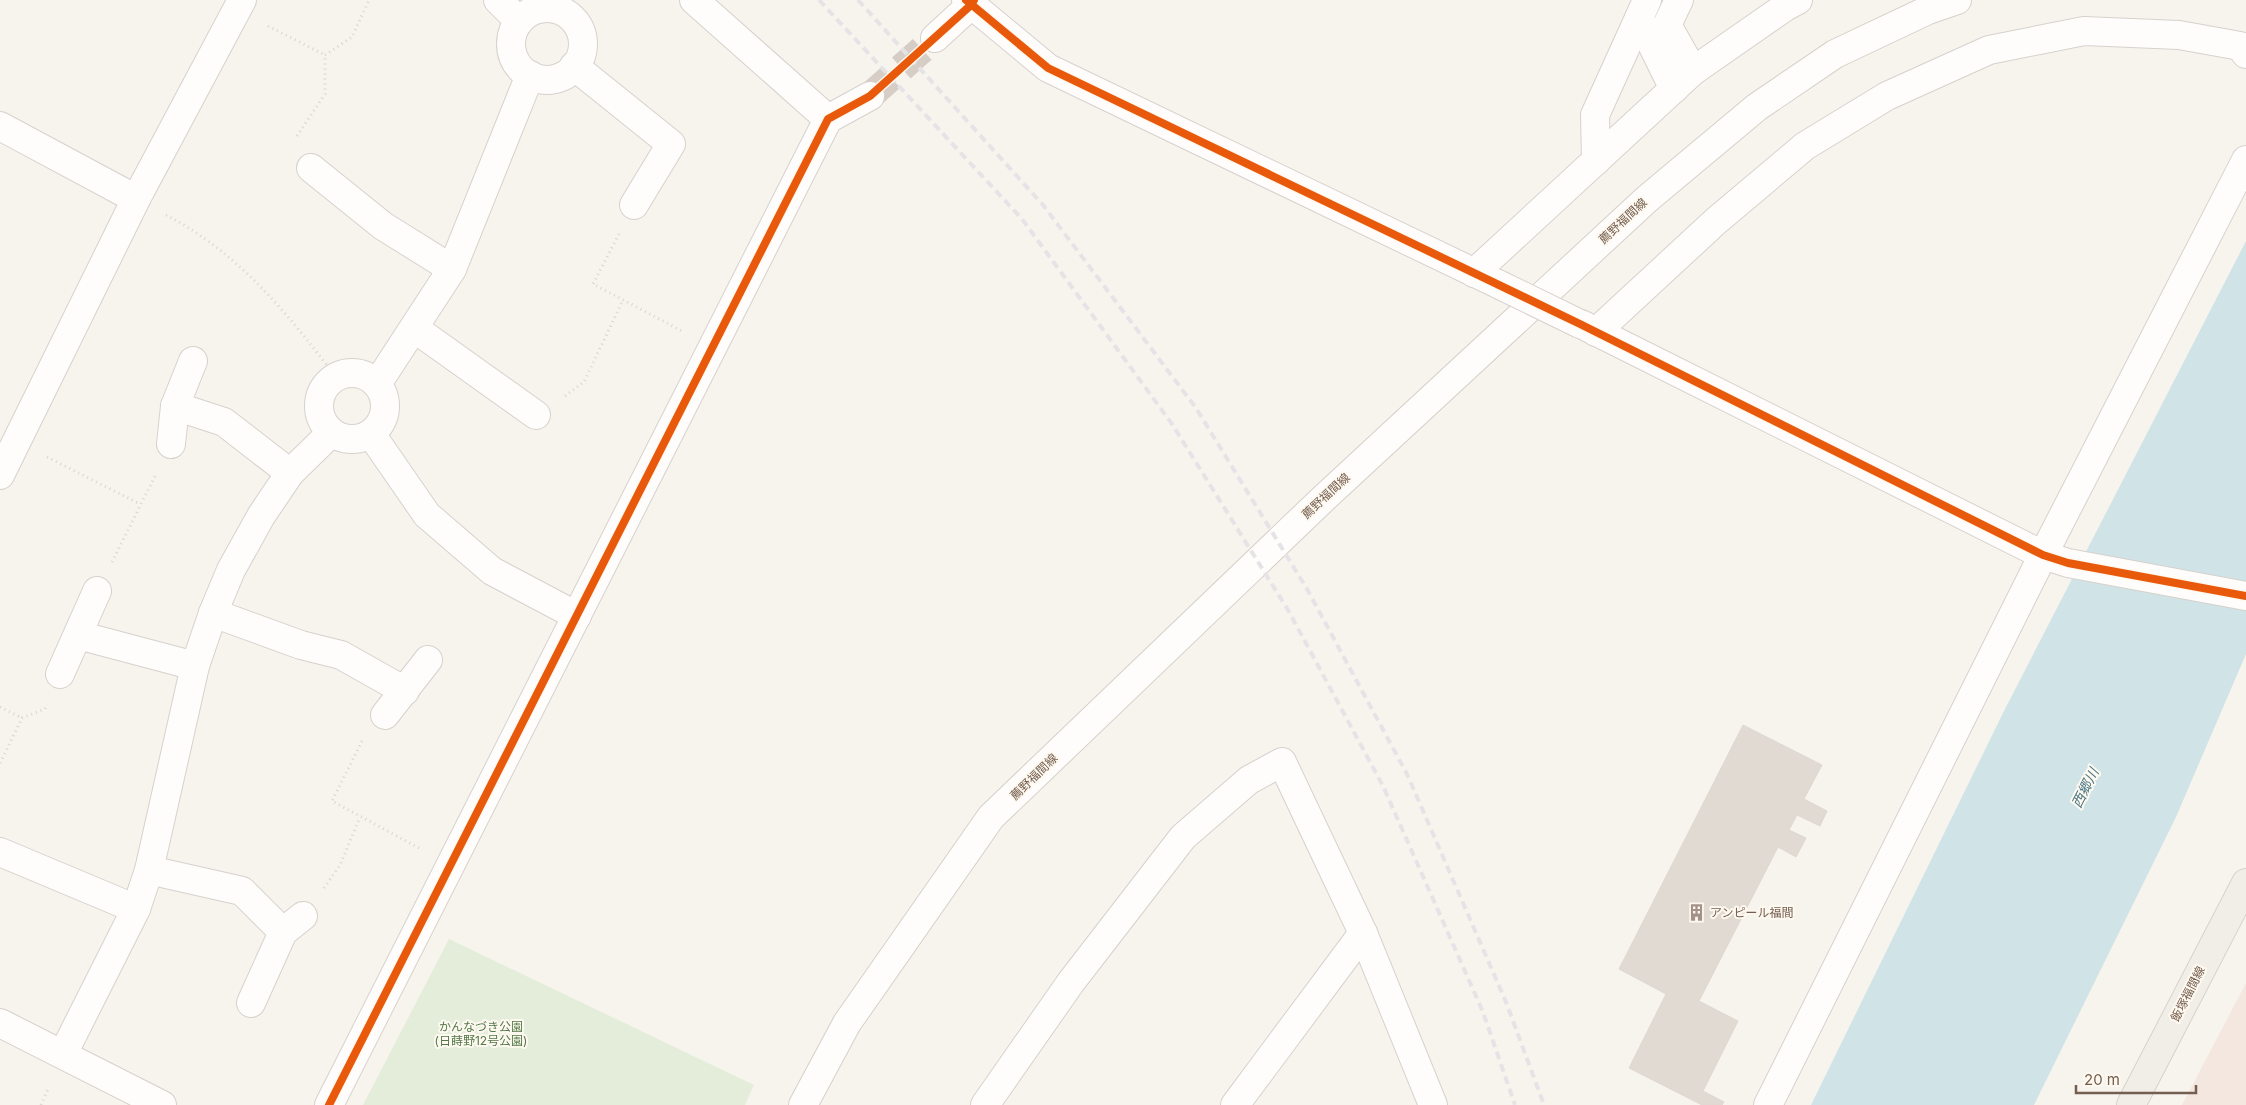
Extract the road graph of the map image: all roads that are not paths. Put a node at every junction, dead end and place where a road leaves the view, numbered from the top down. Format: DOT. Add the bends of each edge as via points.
graph roads {
  1 [pos="498,0"];
  2 [pos="694,0"];
  3 [pos="1679,0"];
  4 [pos="1798,0"];
  5 [pos="1957,0"];
  6 [pos="970,2"];
  7 [pos="240,5"];
  8 [pos="1643,9"];
  9 [pos="519,21"];
  10 [pos="935,38"];
  11 [pos="2246,54"];
  12 [pos="574,66"];
  13 [pos="530,75"];
  14 [pos="1684,80"];
  15 [pos="870,96"];
  16 [pos="828,119"];
  17 [pos="0,126"];
  18 [pos="2246,160"];
  19 [pos="1596,161"];
  20 [pos="311,168"];
  21 [pos="136,199"];
  22 [pos="634,204"];
  23 [pos="452,269"];
  24 [pos="1474,273"];
  25 [pos="414,328"];
  26 [pos="1588,328"];
  27 [pos="193,361"];
  28 [pos="377,384"];
  29 [pos="175,406"];
  30 [pos="536,416"];
  31 [pos="331,432"];
  32 [pos="372,434"];
  33 [pos="171,444"];
  34 [pos="290,473"];
  35 [pos="0,475"];
  36 [pos="2056,559"];
  37 [pos="97,592"];
  38 [pos="2246,596"];
  39 [pos="213,613"];
  40 [pos="577,616"];
  41 [pos="78,635"];
  42 [pos="428,660"];
  43 [pos="195,666"];
  44 [pos="60,674"];
  45 [pos="405,690"];
  46 [pos="385,716"];
  47 [pos="0,852"];
  48 [pos="149,870"];
  49 [pos="2246,883"];
  50 [pos="136,909"];
  51 [pos="1363,933"];
  52 [pos="251,1003"];
  53 [pos="0,1023"];
  54 [pos="63,1054"];
  55 [pos="162,1105"];
  56 [pos="330,1105"];
  57 [pos="803,1105"];
  58 [pos="985,1105"];
  59 [pos="1235,1105"];
  60 [pos="1433,1105"];
  61 [pos="1768,1105"];
  62 [pos="2131,1105"];
  1 -- 9 [label="street"];
  2 -- 16 [label="street"];
  3 -- 14 [label="street" via="1667,25"];
  4 -- 14 [label="street"];
  5 -- 57 [label="street, 薦野福間線" via="1928,10 1835,54 1757,107 1647,199 1310,511 991,817 847,1023"];
  6 -- 10 [label="street"];
  6 -- 24 [label="street" via="1048,68"];
  7 -- 21 [label="street"];
  8 -- 14 [label="street"];
  8 -- 19 [label="street" via="1595,115"];
  9 -- 12 [label="street" via="540,8 553,8 574,20 583,43 581,56"];
  9 -- 13 [label="street" via="511,44 520,67"];
  11 -- 26 [label="street" via="2240,46 2179,35 2084,31 1989,50 1887,96 1805,146"];
  12 -- 13 [label="street" via="567,73 549,80"];
  12 -- 22 [label="street" via="671,144"];
  13 -- 23 [label="street"];
  14 -- 19 [label="street"];
  15 -- 16 [label="street"];
  16 -- 40 [label="street"];
  17 -- 21 [label="street"];
  18 -- 36 [label="street"];
  19 -- 24 [label="street"];
  20 -- 23 [label="street" via="383,226"];
  21 -- 35 [label="street"];
  23 -- 25 [label="street"];
  24 -- 26 [label="street, bridge"];
  25 -- 28 [label="street"];
  25 -- 30 [label="street"];
  26 -- 36 [label="street"];
  27 -- 29 [label="street"];
  28 -- 31 [label="street" via="358,373 347,373 336,377 323,389 318,408 320,417"];
  28 -- 32 [label="street" via="385,405 384,415"];
  29 -- 33 [label="street"];
  29 -- 34 [label="street" via="224,422"];
  31 -- 32 [label="street" via="350,440"];
  31 -- 34 [label="street"];
  32 -- 40 [label="street" via="427,515 492,571"];
  34 -- 39 [label="street" via="231,570"];
  36 -- 38 [label="street"];
  36 -- 61 [label="street"];
  37 -- 41 [label="street"];
  39 -- 43 [label="street"];
  39 -- 45 [label="street" via="301,645 341,655"];
  40 -- 56 [label="street"];
  41 -- 43 [label="street"];
  41 -- 44 [label="street"];
  42 -- 45 [label="street"];
  43 -- 48 [label="street"];
  45 -- 46 [label="street"];
  47 -- 50 [label="street"];
  48 -- 50 [label="street"];
  48 -- 52 [label="street" via="242,891 293,924"];
  49 -- 62 [label="main road, 飯塚福間線"];
  50 -- 54 [label="street"];
  51 -- 58 [label="street" via="1282,762 1249,780 1183,837 1071,982"];
  51 -- 59 [label="street"];
  51 -- 60 [label="street"];
  53 -- 54 [label="street"];
  54 -- 55 [label="street"];
}
